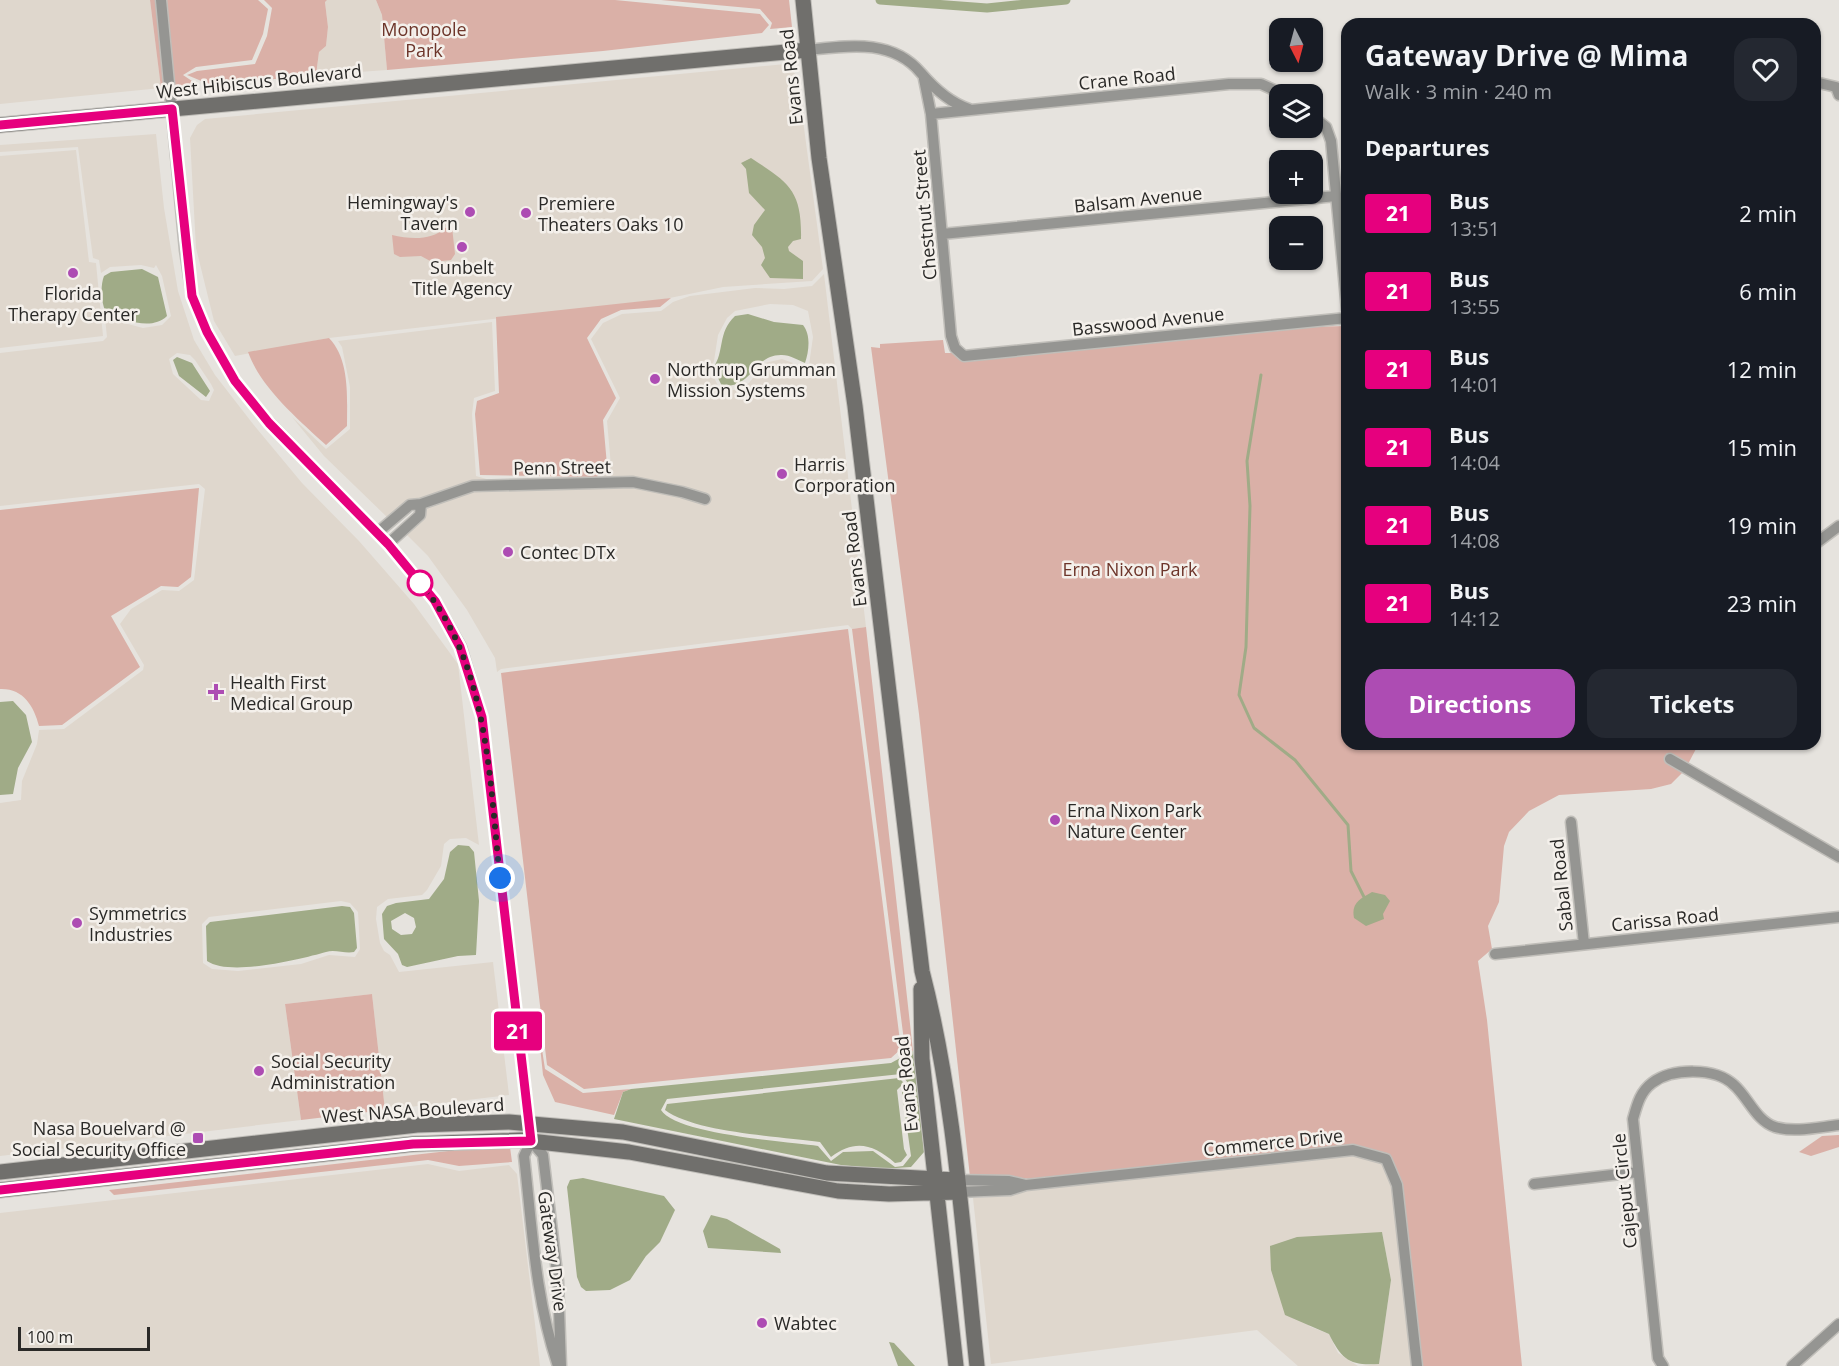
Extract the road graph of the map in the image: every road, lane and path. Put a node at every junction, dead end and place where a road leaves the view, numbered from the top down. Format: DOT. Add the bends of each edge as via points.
graph roads {
  1 [pos="161,0"];
  2 [pos="803,0"];
  3 [pos="808,50"];
  4 [pos="924,79"];
  5 [pos="1821,84"];
  6 [pos="1269,88"];
  7 [pos="1838,91"];
  8 [pos="172,109"];
  9 [pos="972,110"];
  10 [pos="931,114"];
  11 [pos="0,125"];
  12 [pos="1323,125"];
  13 [pos="1336,196"];
  14 [pos="942,234"];
  15 [pos="1341,248"];
  16 [pos="1341,319"];
  17 [pos="955,348"];
  18 [pos="705,499"];
  19 [pos="422,504"];
  20 [pos="1839,526"];
  21 [pos="377,533"];
  22 [pos="1821,540"];
  23 [pos="388,544"];
  24 [pos="1670,759"];
  25 [pos="1571,822"];
  26 [pos="1839,857"];
  27 [pos="1839,917"];
  28 [pos="1584,944"];
  29 [pos="1495,954"];
  30 [pos="922,971"];
  31 [pos="529,1122"];
  32 [pos="1839,1125"];
  33 [pos="531,1141"];
  34 [pos="125,1158"];
  35 [pos="0,1172"];
  36 [pos="1638,1173"];
  37 [pos="127,1176"];
  38 [pos="1534,1184"];
  39 [pos="937,1186"];
  40 [pos="957,1186"];
  41 [pos="0,1190"];
  42 [pos="1839,1324"];
  43 [pos="560,1366"];
  44 [pos="956,1366"];
  45 [pos="977,1366"];
  46 [pos="1417,1366"];
  47 [pos="1663,1366"];
  48 [pos="1792,1366"];
  1 -- 8 [label="street, Gateway Drive"];
  2 -- 3 [label="main road, Evans Road"];
  3 -- 4 [label="street" via="860,45 882,48 905,58"];
  3 -- 8 [label="main road, West Hibiscus Boulevard"];
  3 -- 30 [label="main road, Evans Road" via="820,167 854,397"];
  4 -- 9 [label="street"];
  4 -- 10 [label="street, Chestnut Street"];
  5 -- 7 [label="street"];
  6 -- 9 [label="street, Crane Road" via="1229,84"];
  8 -- 11 [label="main road, West Hibiscus Boulevard"];
  8 -- 21 [label="street, Gateway Drive" via="192,296 207,332 235,381 267,420"];
  9 -- 10 [label="street, Crane Road"];
  10 -- 14 [label="street, Chestnut Street"];
  12 -- 13 [label="street" via="1331,141"];
  13 -- 14 [label="street, Balsam Avenue"];
  13 -- 15 [label="street"];
  14 -- 17 [label="street, Chestnut Street"];
  16 -- 17 [label="street, Basswood Avenue" via="964,356"];
  18 -- 19 [label="street, Penn Street" via="633,482 570,482 473,486"];
  19 -- 21 [label="street, Penn Street" via="410,505"];
  19 -- 23 [label="street" via="420,514"];
  20 -- 22 [label="street"];
  21 -- 23 [label="street, Gateway Drive"];
  23 -- 31 [label="street, Gateway Drive" via="435,601 460,647 482,717"];
  24 -- 26 [label="street"];
  25 -- 28 [label="street, Sabal Road"];
  27 -- 28 [label="street, Carissa Road"];
  28 -- 29 [label="street, Carissa Road"];
  30 -- 39 [label="main road, Evans Road" via="921,1041"];
  30 -- 40 [label="main road, Evans Road" via="936,1025"];
  31 -- 33 [label="street, Gateway Drive"];
  31 -- 34 [label="main road, West NASA Boulevard" via="417,1125"];
  31 -- 39 [label="main road, West NASA Boulevard" via="633,1134 827,1173"];
  32 -- 36 [label="street, Cajeput Circle" via="1790,1130 1773,1126 1733,1084 1717,1075 1670,1074 1651,1084 1639,1098 1633,1119"];
  33 -- 37 [label="main road, West NASA Boulevard" via="431,1142"];
  33 -- 39 [label="main road, West NASA Boulevard" via="629,1152 830,1190 889,1194"];
  33 -- 43 [label="street, Gateway Drive" via="543,1155 558,1281"];
  33 -- 43 [label="street, Gateway Drive" via="524,1156 534,1246 547,1330"];
  34 -- 35 [label="main road, West NASA Boulevard"];
  34 -- 37 [label="main road"];
  36 -- 38 [label="street"];
  36 -- 47 [label="street, Cajeput Circle" via="1658,1358"];
  37 -- 41 [label="main road, West NASA Boulevard"];
  39 -- 40 [label="main road, West NASA Boulevard"];
  39 -- 44 [label="main road"];
  40 -- 45 [label="main road"];
  40 -- 46 [label="street, Commerce Drive" via="1010,1190 1026,1185 1353,1150 1386,1159 1397,1185"];
  42 -- 48 [label="street"];
}
